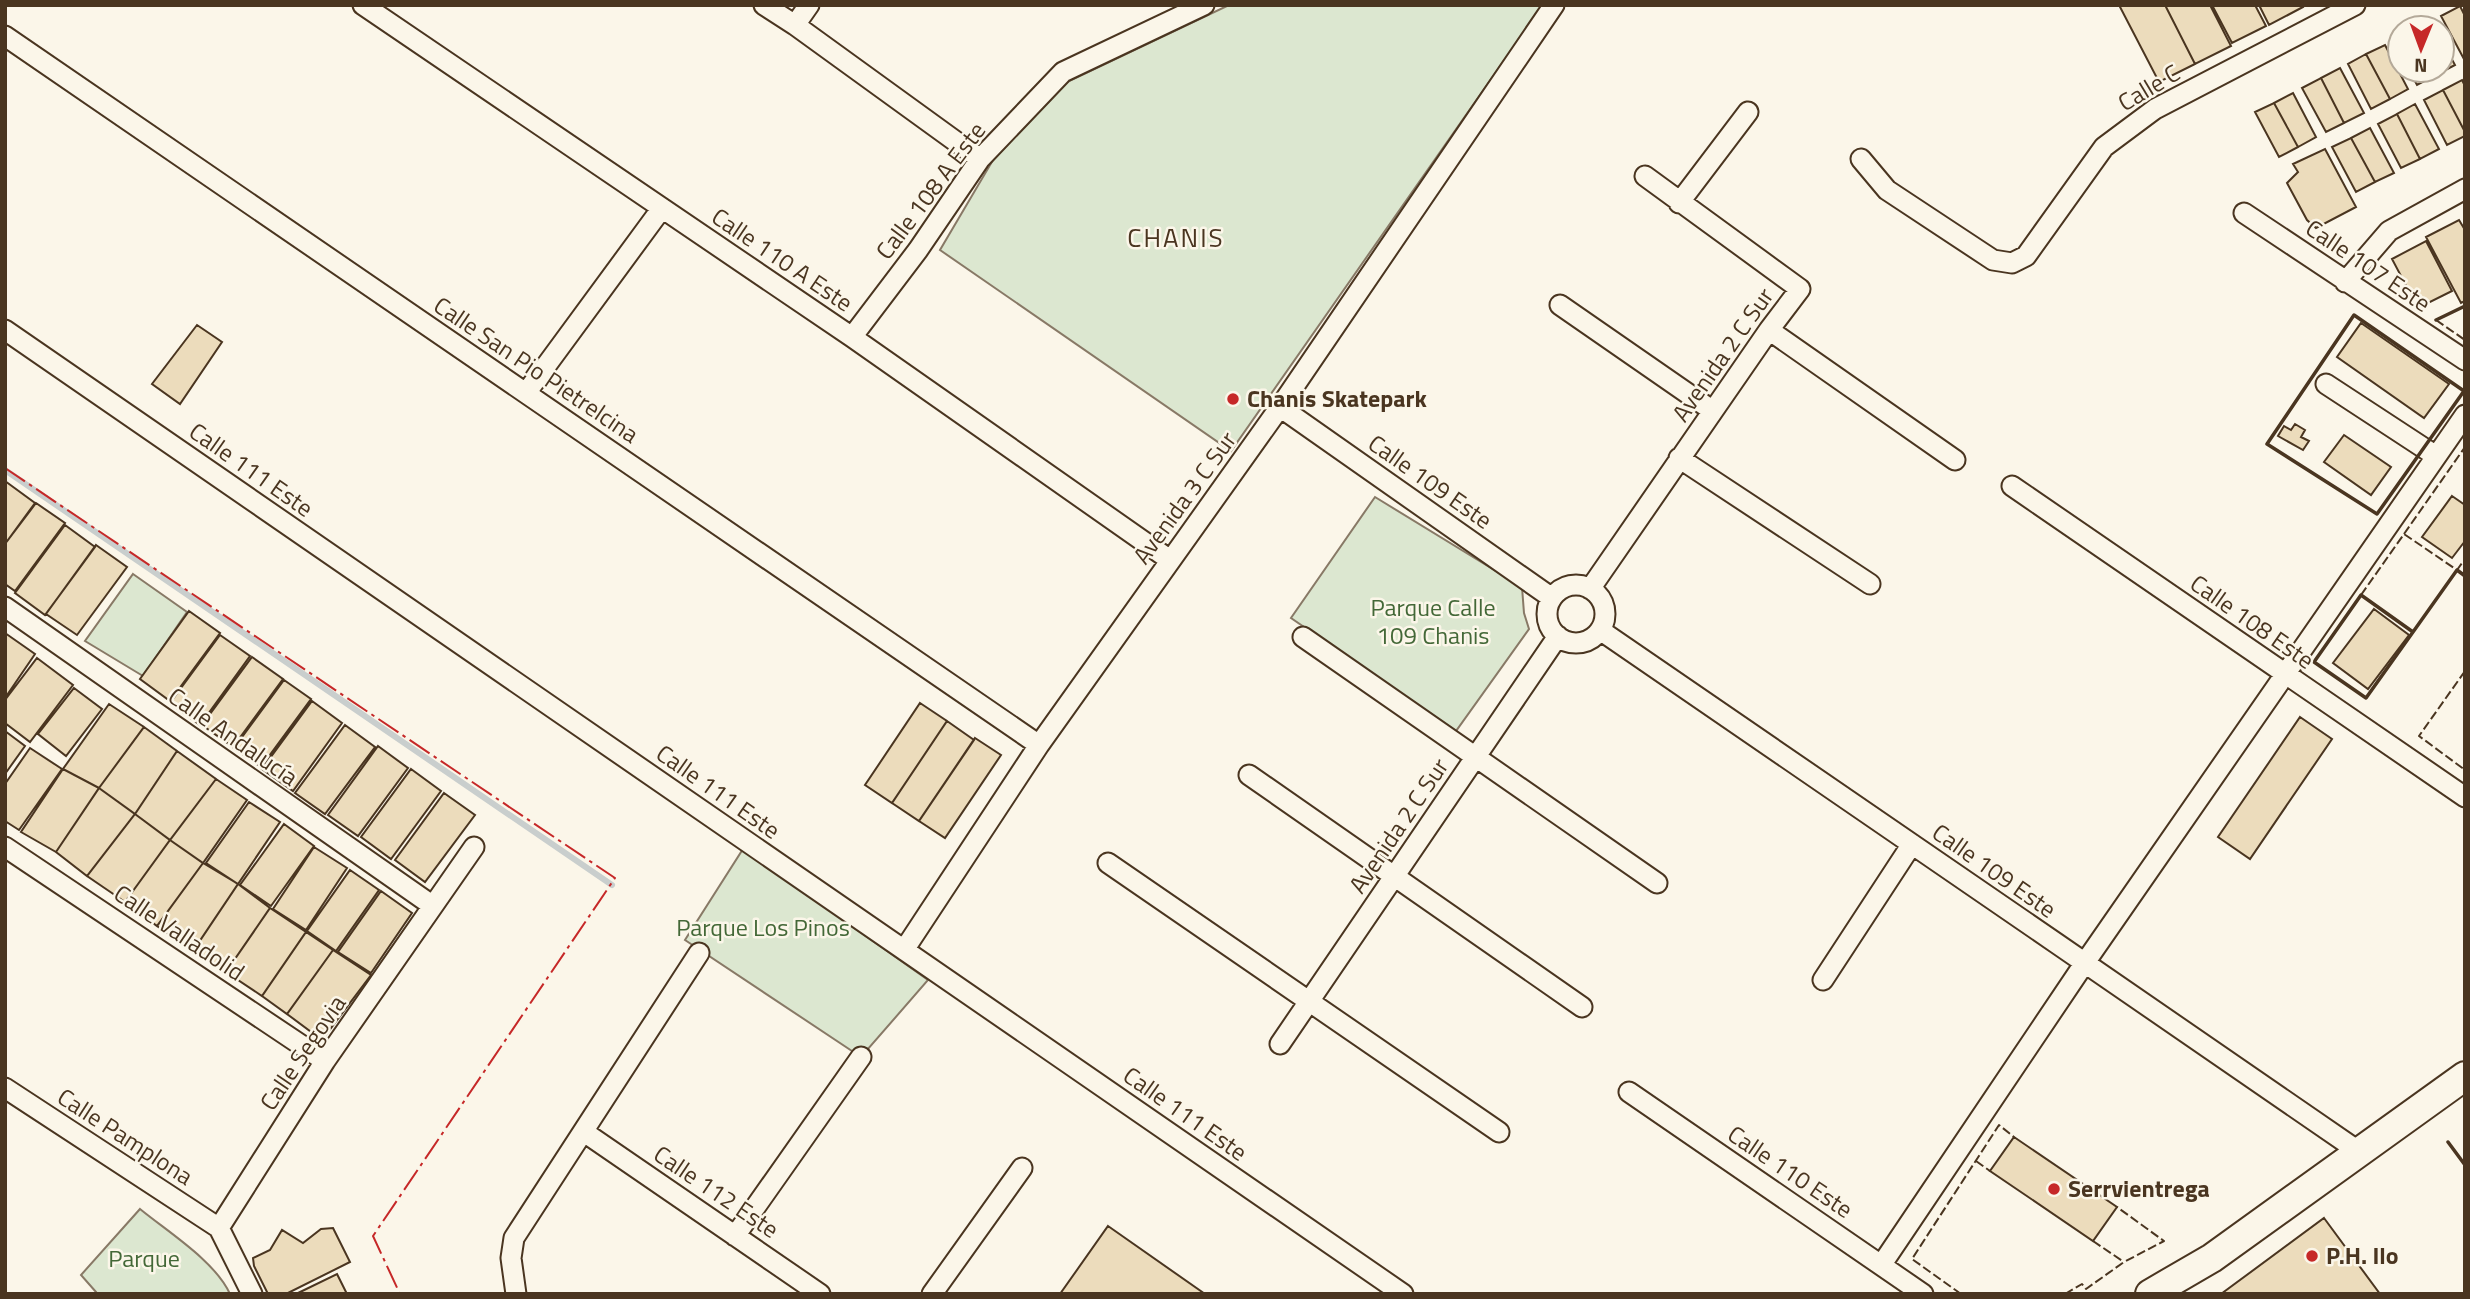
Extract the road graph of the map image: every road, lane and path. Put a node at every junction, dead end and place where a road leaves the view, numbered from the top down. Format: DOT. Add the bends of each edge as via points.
graph roads {
  1 [pos="363,5"];
  2 [pos="764,5"];
  3 [pos="809,5"];
  4 [pos="1204,5"];
  5 [pos="1554,5"];
  6 [pos="2355,5"];
  7 [pos="795,25"];
  8 [pos="5,36"];
  9 [pos="1748,112"];
  10 [pos="980,159"];
  11 [pos="1861,159"];
  12 [pos="1645,177"];
  13 [pos="2465,189"];
  14 [pos="1679,203"];
  15 [pos="662,208"];
  16 [pos="2244,213"];
  17 [pos="2345,282"];
  18 [pos="1560,305"];
  19 [pos="5,330"];
  20 [pos="1769,330"];
  21 [pos="852,337"];
  22 [pos="2465,360"];
  23 [pos="2326,384"];
  24 [pos="526,393"];
  25 [pos="1280,407"];
  26 [pos="1713,411"];
  27 [pos="2465,415"];
  28 [pos="2436,456"];
  29 [pos="1679,458"];
  30 [pos="1955,460"];
  31 [pos="2012,486"];
  32 [pos="1170,560"];
  33 [pos="1870,584"];
  34 [pos="1590,589"];
  35 [pos="1552,598"];
  36 [pos="5,607"];
  37 [pos="1600,630"];
  38 [pos="1558,636"];
  39 [pos="1303,637"];
  40 [pos="2286,675"];
  41 [pos="1039,745"];
  42 [pos="1476,757"];
  43 [pos="1250,775"];
  44 [pos="2465,797"];
  45 [pos="1912,844"];
  46 [pos="5,847"];
  47 [pos="474,847"];
  48 [pos="1108,863"];
  49 [pos="1395,876"];
  50 [pos="1657,883"];
  51 [pos="433,906"];
  52 [pos="904,950"];
  53 [pos="699,953"];
  54 [pos="2084,964"];
  55 [pos="1823,980"];
  56 [pos="1309,1001"];
  57 [pos="1582,1007"];
  58 [pos="1280,1045"];
  59 [pos="861,1057"];
  60 [pos="325,1061"];
  61 [pos="2465,1076"];
  62 [pos="5,1088"];
  63 [pos="1629,1092"];
  64 [pos="584,1132"];
  65 [pos="1499,1132"];
  66 [pos="2361,1153"];
  67 [pos="1022,1168"];
  68 [pos="219,1228"];
  69 [pos="735,1236"];
  70 [pos="1882,1264"];
  71 [pos="252,1294"];
  72 [pos="516,1294"];
  73 [pos="820,1294"];
  74 [pos="932,1294"];
  75 [pos="1403,1294"];
  76 [pos="1923,1294"];
  77 [pos="2150,1294"];
  1 -- 15 [label="street, Calle 110 A Este"];
  2 -- 7 [label="street"];
  3 -- 7 [label="street"];
  4 -- 10 [label="street, Calle 108 A Este" via="1063,72"];
  5 -- 25 [label="street, Avenida 3 C Sur"];
  6 -- 11 [label="street, Calle C" via="2155,109 2104,147 2026,256 2012,263 1993,260 1887,190"];
  7 -- 10 [label="street"];
  8 -- 24 [label="street, Calle San Pio Pietrelcina"];
  9 -- 14 [label="street"];
  10 -- 21 [label="street, Calle 108 A Este"];
  12 -- 14 [label="street"];
  13 -- 17 [label="street" via="2389,231"];
  14 -- 20 [label="street, Avenida 2 C Sur" via="1800,289"];
  15 -- 21 [label="street, Calle 110 A Este"];
  15 -- 24 [label="street"];
  16 -- 17 [label="street, Calle 107 Este"];
  17 -- 22 [label="street, Calle 107 Este"];
  18 -- 26 [label="street"];
  19 -- 52 [label="street, Calle 111 Este"];
  20 -- 26 [label="street, Avenida 2 C Sur"];
  20 -- 30 [label="street"];
  21 -- 32 [label="street, Calle 110 A Este"];
  23 -- 28 [label="street"];
  24 -- 41 [label="street, Calle San Pio Pietrelcina"];
  25 -- 32 [label="street, Avenida 3 C Sur"];
  25 -- 35 [label="street, Calle 109 Este"];
  26 -- 29 [label="street, Avenida 2 C Sur"];
  27 -- 28 [label="street"];
  28 -- 40 [label="street"];
  29 -- 33 [label="street"];
  29 -- 34 [label="street, Avenida 2 C Sur"];
  31 -- 40 [label="street, Calle 108 Este"];
  32 -- 41 [label="street, Avenida 3 C Sur"];
  34 -- 35 [label="street" via="1573,585"];
  34 -- 37 [label="street" via="1603,603"];
  35 -- 38 [label="street" via="1548,618"];
  36 -- 51 [label="street, Calle Andalucía"];
  37 -- 38 [label="street" via="1584,641"];
  37 -- 45 [label="street, Calle 109 Este"];
  38 -- 42 [label="street, Avenida 2 C Sur"];
  39 -- 42 [label="street"];
  40 -- 44 [label="street, Calle 108 Este"];
  40 -- 54 [label="street"];
  41 -- 52 [label="street, Avenida 3 C Sur"];
  42 -- 49 [label="street, Avenida 2 C Sur"];
  42 -- 50 [label="street"];
  43 -- 49 [label="street"];
  45 -- 54 [label="street, Calle 109 Este"];
  45 -- 55 [label="street"];
  46 -- 60 [label="street, Calle Valladolid"];
  47 -- 51 [label="street, Calle Segovia"];
  48 -- 56 [label="street"];
  49 -- 56 [label="street, Avenida 2 C Sur"];
  49 -- 57 [label="street"];
  51 -- 60 [label="street, Calle Segovia"];
  52 -- 75 [label="street, Calle 111 Este"];
  53 -- 64 [label="street"];
  54 -- 66 [label="street, Calle 109 Este"];
  54 -- 70 [label="street"];
  56 -- 58 [label="street, Avenida 2 C Sur"];
  56 -- 65 [label="street"];
  59 -- 69 [label="street"];
  60 -- 68 [label="street, Calle Segovia"];
  61 -- 66 [label="main road"];
  62 -- 68 [label="street, Calle Pamplona"];
  63 -- 70 [label="street, Calle 110 Este"];
  64 -- 69 [label="street, Calle 112 Este"];
  64 -- 72 [label="street" via="514,1238 511,1258"];
  66 -- 77 [label="main road" via="2212,1258"];
  67 -- 74 [label="street"];
  68 -- 71 [label="street"];
  69 -- 73 [label="street, Calle 112 Este"];
  70 -- 76 [label="street, Calle 110 Este"];
}
